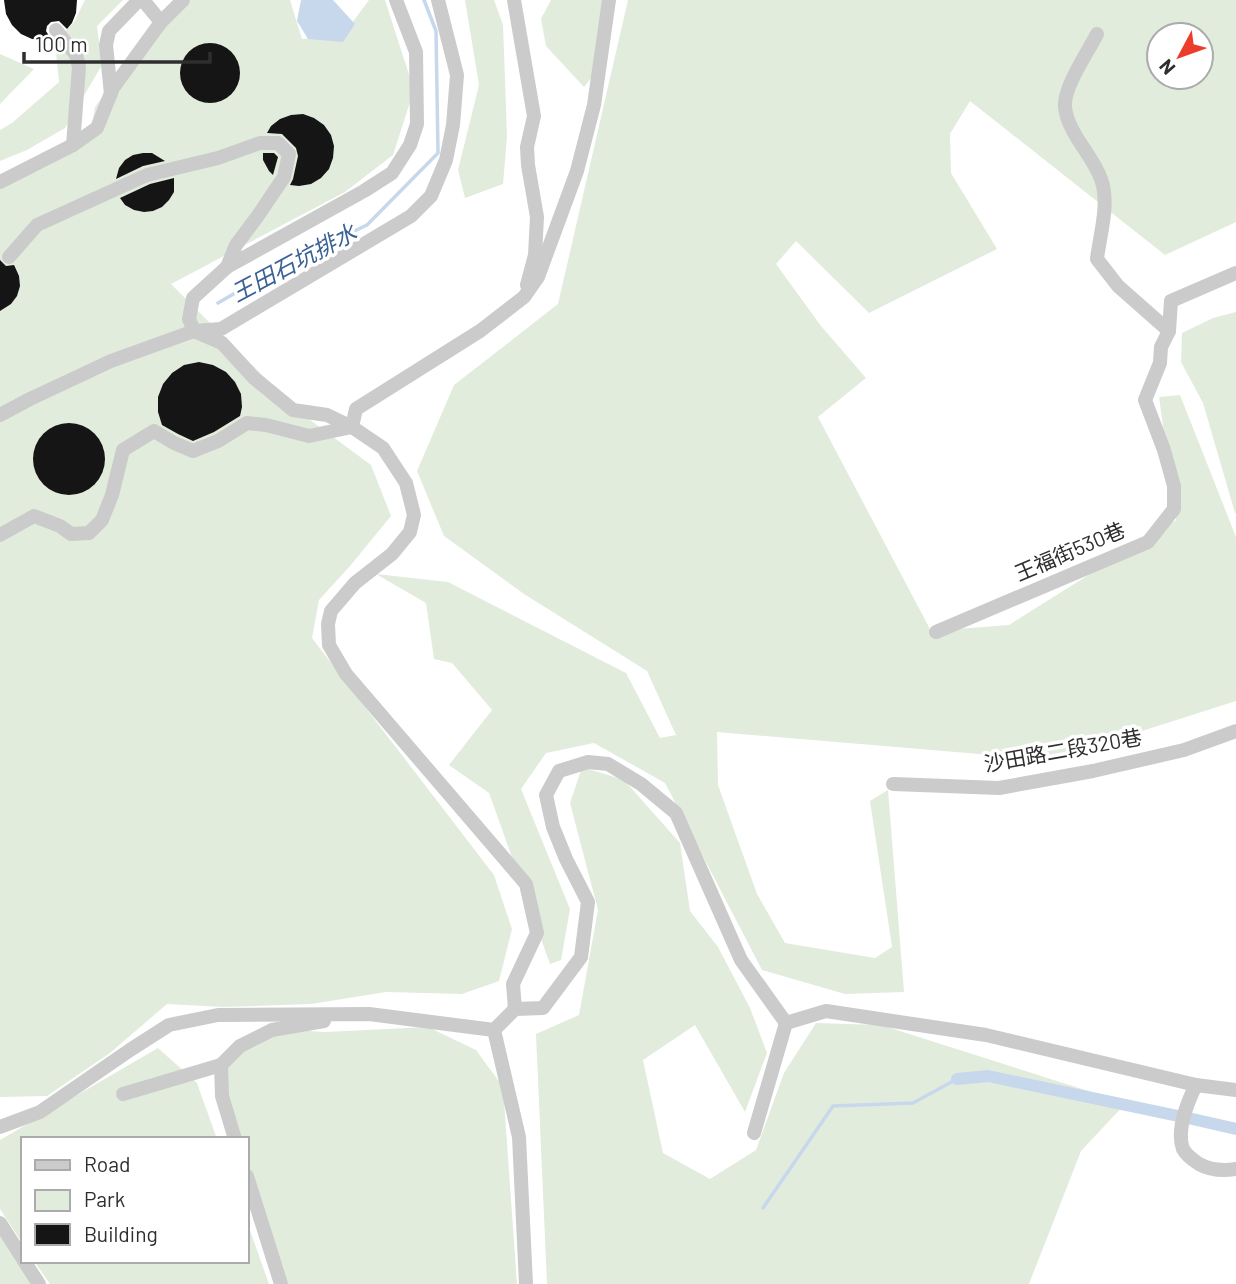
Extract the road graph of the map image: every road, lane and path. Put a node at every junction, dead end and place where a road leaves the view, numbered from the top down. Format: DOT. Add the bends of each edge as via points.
graph roads {
  1 [pos="141,0"];
  2 [pos="183,0"];
  3 [pos="397,0"];
  4 [pos="438,0"];
  5 [pos="513,0"];
  6 [pos="609,0"];
  7 [pos="161,22"];
  8 [pos="57,30"];
  9 [pos="1097,34"];
  10 [pos="111,94"];
  11 [pos="73,145"];
  12 [pos="0,181"];
  13 [pos="9,257"];
  14 [pos="227,267"];
  15 [pos="1236,273"];
  16 [pos="524,296"];
  17 [pos="194,331"];
  18 [pos="1169,331"];
  19 [pos="0,415"];
  20 [pos="352,428"];
  21 [pos="0,536"];
  22 [pos="936,632"];
  23 [pos="1236,731"];
  24 [pos="893,784"];
  25 [pos="514,1009"];
  26 [pos="369,1014"];
  27 [pos="786,1023"];
  28 [pos="494,1030"];
  29 [pos="221,1065"];
  30 [pos="1196,1085"];
  31 [pos="1236,1090"];
  32 [pos="123,1094"];
  33 [pos="0,1127"];
  34 [pos="754,1133"];
  35 [pos="234,1137"];
  36 [pos="1236,1169"];
  37 [pos="248,1179"];
  38 [pos="0,1223"];
  39 [pos="21,1255"];
  40 [pos="26,1263"];
  41 [pos="39,1284"];
  42 [pos="281,1284"];
  43 [pos="526,1284"];
  1 -- 7 [label="street"];
  1 -- 10 [label="street" via="109,31"];
  2 -- 7 [label="street"];
  3 -- 14 [label="street" via="416,52 417,124 410,145 392,173"];
  4 -- 17 [label="street" via="457,75 446,160 431,196 411,216 221,329"];
  5 -- 16 [label="street" via="534,116 527,147 537,217 535,255"];
  6 -- 16 [label="street" via="594,105 577,171 538,277"];
  7 -- 10 [label="street"];
  8 -- 11 [label="street" via="76,55 79,67"];
  9 -- 18 [label="street" via="1069,85 1065,106 1101,179 1105,203 1097,258 1118,286"];
  10 -- 11 [label="street" via="97,128"];
  11 -- 12 [label="street"];
  13 -- 14 [label="street" via="37,225 147,175 260,143 278,143 289,154 284,177 236,245"];
  14 -- 17 [label="street" via="193,298 189,319"];
  15 -- 18 [label="street, 王福街530巷" via="1171,301"];
  16 -- 20 [label="street" via="480,331 356,409"];
  17 -- 19 [label="street" via="111,361"];
  17 -- 20 [label="street" via="222,343 293,410 327,415"];
  18 -- 22 [label="street, 王福街530巷" via="1145,400 1174,486 1174,509 1168,517 1148,542"];
  20 -- 21 [label="street" via="309,436 247,423 192,451 154,432 123,450 102,520 89,533 71,534 34,516"];
  20 -- 25 [label="street" via="383,448 406,483 414,515 410,533 398,547 355,583 331,611 329,645 346,674 526,884 537,933 513,984"];
  23 -- 24 [label="street, 沙田路二段320巷" via="1171,753 999,788"];
  25 -- 27 [label="street" via="543,1008 581,957 588,902 553,827 546,795 559,771 587,762 608,764 676,813 741,960"];
  25 -- 28 [label="street"];
  26 -- 28 [label="street"];
  26 -- 29 [label="street" via="272,1030 240,1046"];
  26 -- 33 [label="street" via="218,1015 169,1026 40,1112"];
  27 -- 30 [label="street" via="826,1012 986,1035"];
  27 -- 34 [label="street"];
  28 -- 43 [label="street" via="519,1137"];
  29 -- 32 [label="street"];
  29 -- 35 [label="street" via="222,1096"];
  30 -- 31 [label="street"];
  30 -- 36 [label="street" via="1186,1107 1183,1149 1207,1168"];
  37 -- 42 [label="street"];
  38 -- 39 [label="street"];
  40 -- 41 [label="street"];
}
